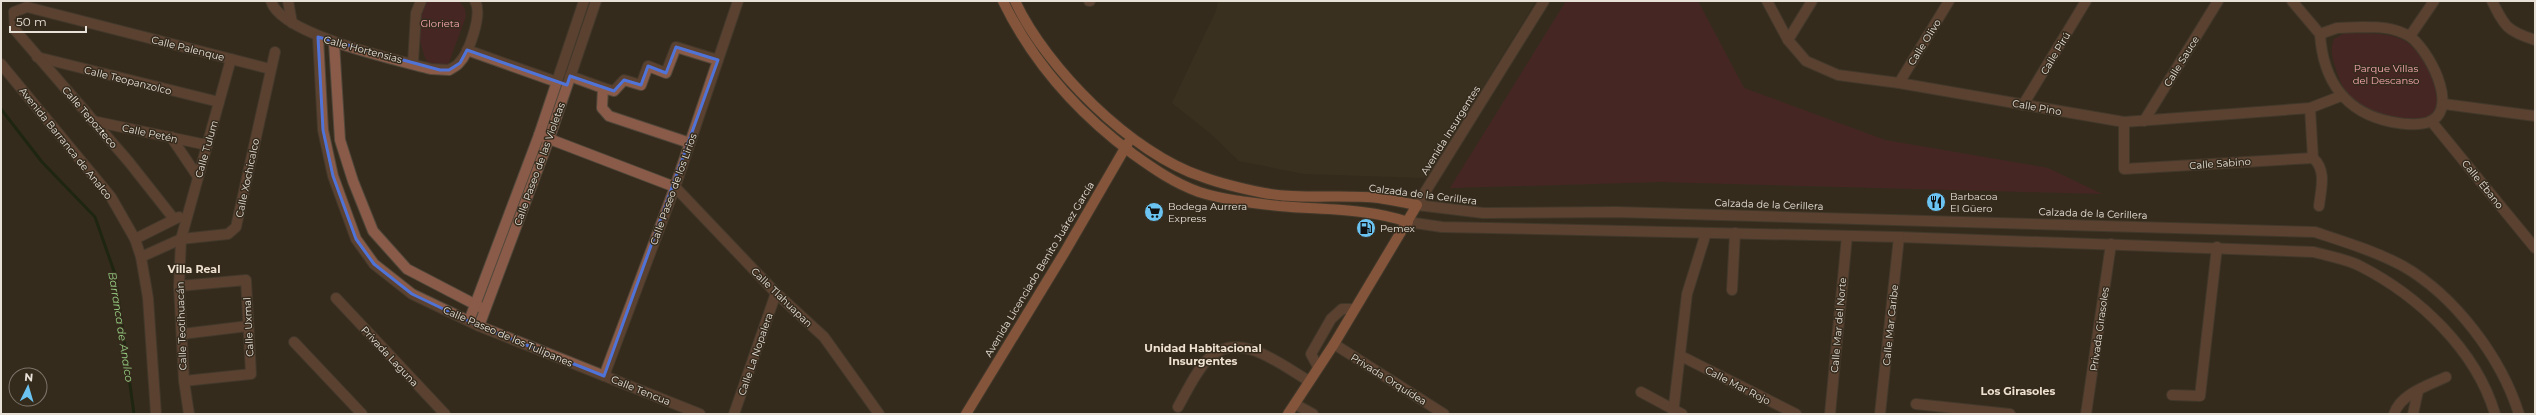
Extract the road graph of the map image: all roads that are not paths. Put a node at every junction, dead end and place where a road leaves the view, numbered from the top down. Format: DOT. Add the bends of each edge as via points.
graph roads {
  1 [pos="271,1"];
  2 [pos="288,1"];
  3 [pos="421,1"];
  4 [pos="476,1"];
  5 [pos="584,1"];
  6 [pos="596,1"];
  7 [pos="738,1"];
  8 [pos="1003,1"];
  9 [pos="1015,1"];
  10 [pos="1544,1"];
  11 [pos="1767,1"];
  12 [pos="1812,1"];
  13 [pos="1950,1"];
  14 [pos="2086,1"];
  15 [pos="2218,1"];
  16 [pos="2292,1"];
  17 [pos="2434,1"];
  18 [pos="2492,1"];
  19 [pos="14,12"];
  20 [pos="292,23"];
  21 [pos="2320,34"];
  22 [pos="2410,36"];
  23 [pos="318,37"];
  24 [pos="1788,40"];
  25 [pos="2535,40"];
  26 [pos="334,42"];
  27 [pos="467,50"];
  28 [pos="275,52"];
  29 [pos="37,57"];
  30 [pos="231,59"];
  31 [pos="718,60"];
  32 [pos="413,63"];
  33 [pos="1,64"];
  34 [pos="270,69"];
  35 [pos="570,76"];
  36 [pos="557,82"];
  37 [pos="1899,83"];
  38 [pos="603,88"];
  39 [pos="2341,96"];
  40 [pos="219,102"];
  41 [pos="2444,104"];
  42 [pos="1093,105"];
  43 [pos="2023,105"];
  44 [pos="2310,108"];
  45 [pos="1086,115"];
  46 [pos="2535,116"];
  47 [pos="2144,120"];
  48 [pos="93,121"];
  49 [pos="2431,121"];
  50 [pos="2124,122"];
  51 [pos="539,135"];
  52 [pos="171,137"];
  53 [pos="1132,137"];
  54 [pos="549,139"];
  55 [pos="690,143"];
  56 [pos="207,145"];
  57 [pos="1125,148"];
  58 [pos="2313,158"];
  59 [pos="198,177"];
  60 [pos="675,187"];
  61 [pos="1417,205"];
  62 [pos="2319,206"];
  63 [pos="188,212"];
  64 [pos="174,219"];
  65 [pos="1408,222"];
  66 [pos="1706,233"];
  67 [pos="1735,233"];
  68 [pos="1847,236"];
  69 [pos="1899,237"];
  70 [pos="181,239"];
  71 [pos="135,240"];
  72 [pos="2110,244"];
  73 [pos="2217,247"];
  74 [pos="2535,248"];
  75 [pos="141,257"];
  76 [pos="179,286"];
  77 [pos="1732,290"];
  78 [pos="776,293"];
  79 [pos="336,298"];
  80 [pos="475,305"];
  81 [pos="1354,309"];
  82 [pos="485,310"];
  83 [pos="469,321"];
  84 [pos="248,326"];
  85 [pos="479,326"];
  86 [pos="182,334"];
  87 [pos="294,342"];
  88 [pos="1334,344"];
  89 [pos="1681,356"];
  90 [pos="1318,367"];
  91 [pos="604,376"];
  92 [pos="2446,377"];
  93 [pos="184,381"];
  94 [pos="1308,381"];
  95 [pos="2418,391"];
  96 [pos="1641,392"];
  97 [pos="2172,395"];
  98 [pos="1295,404"];
  99 [pos="1916,404"];
  100 [pos="1178,408"];
  101 [pos="1940,410"];
  102 [pos="1677,413"];
  103 [pos="156,414"];
  104 [pos="189,414"];
  105 [pos="362,414"];
  106 [pos="445,414"];
  107 [pos="700,414"];
  108 [pos="734,414"];
  109 [pos="879,414"];
  110 [pos="966,414"];
  111 [pos="1288,414"];
  112 [pos="1313,414"];
  113 [pos="1444,414"];
  114 [pos="1796,414"];
  115 [pos="1830,414"];
  116 [pos="1880,414"];
  117 [pos="2003,414"];
  118 [pos="2086,414"];
  119 [pos="2394,414"];
  120 [pos="2413,414"];
  121 [pos="2495,414"];
  122 [pos="2519,414"];
  1 -- 20 [label="street"];
  2 -- 20 [label="street"];
  3 -- 32 [label="street" via="416,13"];
  4 -- 27 [label="street" via="477,23"];
  5 -- 36 [label="street, Calle Paseo de las Violetas"];
  6 -- 35 [label="street, Calle Paseo de las Violetas"];
  7 -- 31 [label="street, Calle Paseo de los Lirios"];
  8 -- 45 [label="main road" via="1031,50 1056,83"];
  9 -- 42 [label="main road, Calzada de la Cerillera" via="1041,45"];
  10 -- 61 [label="street, Avenida Insurgentes"];
  11 -- 24 [label="street, Calle Pino"];
  12 -- 24 [label="street"];
  13 -- 37 [label="street, Calle Olivo"];
  14 -- 43 [label="street, Calle Pirú"];
  15 -- 47 [label="street, Calle Sauce"];
  16 -- 21 [label="street"];
  17 -- 22 [label="street"];
  18 -- 25 [label="street" via="2505,26 2519,35"];
  19 -- 29 [label="street, Calle Tepozteco" via="15,30"];
  19 -- 30 [label="street, Calle Palenque" via="27,7"];
  20 -- 23 [label="street, Calle Hortensias"];
  21 -- 22 [label="street" via="2337,28 2362,27 2392,28"];
  21 -- 39 [label="street" via="2328,71"];
  22 -- 41 [label="street" via="2425,50 2432,64"];
  23 -- 26 [label="street, Calle Hortensias"];
  23 -- 83 [label="street, Calle Paseo de los Tulipanes" via="322,130 332,176 356,239 374,264 412,294"];
  24 -- 37 [label="street, Calle Pino" via="1806,61 1838,75"];
  26 -- 32 [label="street, Calle Hortensias"];
  26 -- 80 [label="street, Calle Paseo de los Tulipanes" via="340,140 373,231 407,268"];
  27 -- 32 [label="street" via="460,63 449,70 431,69"];
  27 -- 36 [label="street"];
  28 -- 34 [label="street, Calle Xochicalco"];
  29 -- 40 [label="street, Calle Teopanzolco"];
  29 -- 48 [label="street, Calle Tepozteco"];
  30 -- 34 [label="street, Calle Palenque"];
  30 -- 40 [label="street, Calle Tulum"];
  31 -- 38 [label="street" via="676,47 666,73 648,66 641,86 624,80 614,91"];
  31 -- 55 [label="street, Calle Paseo de los Lirios"];
  33 -- 71 [label="street, Avenida Barranca de Analco" via="111,196"];
  34 -- 70 [label="street, Calle Xochicalco" via="236,227 228,234"];
  35 -- 38 [label="street"];
  35 -- 54 [label="street, Calle Paseo de las Violetas"];
  36 -- 51 [label="street, Calle Paseo de las Violetas"];
  37 -- 43 [label="street, Calle Pino"];
  38 -- 55 [label="street" via="602,108 609,116"];
  39 -- 44 [label="street, Calle Pino"];
  39 -- 49 [label="street" via="2358,111 2385,120 2401,124"];
  40 -- 56 [label="street, Calle Tulum"];
  41 -- 46 [label="street"];
  41 -- 49 [label="street"];
  42 -- 45 [label="main road"];
  42 -- 53 [label="main road, Calzada de la Cerillera"];
  43 -- 50 [label="street, Calle Pino"];
  44 -- 47 [label="street, Calle Pino"];
  44 -- 58 [label="street"];
  45 -- 57 [label="main road"];
  47 -- 50 [label="street, Calle Pino"];
  48 -- 52 [label="street, Calle Petén"];
  48 -- 64 [label="street, Calle Tepozteco"];
  49 -- 74 [label="street, Calle Ébano"];
  50 -- 58 [label="street, Calle Sabino" via="2124,169"];
  51 -- 54 [label="street"];
  51 -- 80 [label="street, Calle Paseo de las Violetas"];
  52 -- 56 [label="street, Calle Petén"];
  52 -- 59 [label="street"];
  53 -- 57 [label="main road, Avenida Licenciado Benito Juárez García"];
  53 -- 61 [label="main road, Calzada de la Cerillera" via="1157,155 1202,177 1265,193 1378,198"];
  54 -- 60 [label="street"];
  54 -- 82 [label="street, Calle Paseo de las Violetas"];
  55 -- 60 [label="street, Calle Paseo de los Lirios"];
  56 -- 59 [label="street, Calle Tulum"];
  57 -- 65 [label="main road" via="1160,174 1199,192 1279,206 1354,210"];
  57 -- 110 [label="main road, Avenida Licenciado Benito Juárez García"];
  58 -- 62 [label="street" via="2320,164 2323,174"];
  59 -- 63 [label="street, Calle Tulum"];
  60 -- 78 [label="street, Calle Tlahuapan"];
  60 -- 91 [label="street, Calle Paseo de los Lirios"];
  61 -- 65 [label="main road, Avenida Insurgentes"];
  61 -- 122 [label="street, Calzada de la Cerillera" via="1483,213 1616,212 2315,232 2365,248 2404,267 2428,283 2472,327 2499,365"];
  63 -- 64 [label="street"];
  63 -- 70 [label="street, Calle Tulum"];
  64 -- 71 [label="street"];
  65 -- 66 [label="street" via="1442,227"];
  65 -- 81 [label="main road, Avenida Insurgentes"];
  66 -- 67 [label="street"];
  66 -- 89 [label="street" via="1687,294"];
  67 -- 68 [label="street"];
  67 -- 77 [label="street"];
  68 -- 69 [label="street"];
  68 -- 115 [label="street, Calle Mar del Norte"];
  69 -- 72 [label="street"];
  69 -- 116 [label="street, Calle Mar Caribe"];
  70 -- 75 [label="street, Calle Xochicalco"];
  70 -- 76 [label="street, Calle Teotihuacán"];
  71 -- 75 [label="street, Avenida Barranca de Analco"];
  72 -- 73 [label="street"];
  72 -- 118 [label="street, Privada Girasoles"];
  73 -- 97 [label="street" via="2200,396"];
  73 -- 121 [label="street" via="2314,252 2360,266 2408,298 2450,334 2474,366"];
  75 -- 103 [label="street, Avenida Barranca de Analco" via="148,298"];
  76 -- 84 [label="street, Calle Uxmal" via="246,280"];
  76 -- 86 [label="street, Calle Teotihuacán"];
  78 -- 108 [label="street, Calle La Nopalera"];
  78 -- 109 [label="street, Calle Tlahuapan" via="824,336"];
  79 -- 106 [label="street, Privada Laguna"];
  80 -- 82 [label="street, Calle Paseo de los Tulipanes"];
  80 -- 83 [label="street, Calle Paseo de las Violetas"];
  81 -- 88 [label="main road, Avenida Insurgentes"];
  81 -- 90 [label="street" via="1342,310 1331,319 1311,354"];
  82 -- 85 [label="street, Calle Paseo de las Violetas"];
  83 -- 85 [label="street, Calle Paseo de los Tulipanes"];
  84 -- 86 [label="street"];
  84 -- 93 [label="street, Calle Uxmal" via="251,374"];
  85 -- 91 [label="street, Calle Paseo de los Tulipanes"];
  86 -- 93 [label="street, Calle Teotihuacán"];
  87 -- 105 [label="street"];
  88 -- 90 [label="main road, Avenida Insurgentes"];
  88 -- 113 [label="street, Privada Orquídea"];
  89 -- 102 [label="street"];
  89 -- 114 [label="street, Calle Mar Rojo"];
  90 -- 94 [label="main road, Avenida Insurgentes"];
  91 -- 107 [label="street, Calle Tencua"];
  92 -- 95 [label="street"];
  93 -- 104 [label="street, Calle Teotihuacán"];
  94 -- 98 [label="main road, Avenida Insurgentes"];
  94 -- 100 [label="street" via="1255,350 1238,346 1218,351 1209,359"];
  95 -- 119 [label="street" via="2397,405"];
  95 -- 120 [label="street"];
  96 -- 102 [label="street"];
  98 -- 111 [label="main road, Avenida Insurgentes"];
  98 -- 112 [label="street"];
  99 -- 101 [label="street"];
  101 -- 117 [label="street"];
}
